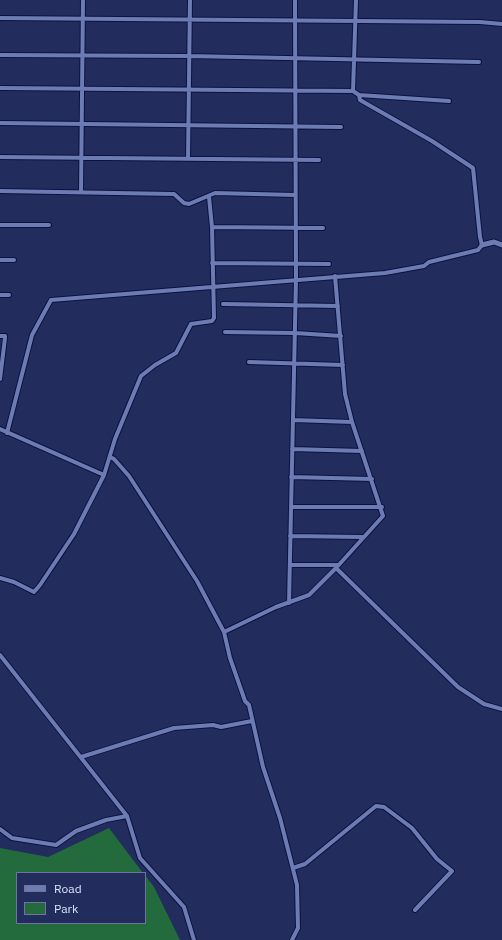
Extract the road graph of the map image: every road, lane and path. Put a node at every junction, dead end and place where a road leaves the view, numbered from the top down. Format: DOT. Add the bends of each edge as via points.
graph roads {
  1 [pos="83,0"];
  2 [pos="190,0"];
  3 [pos="295,0"];
  4 [pos="356,0"];
  5 [pos="0,18"];
  6 [pos="83,19"];
  7 [pos="190,19"];
  8 [pos="295,21"];
  9 [pos="355,22"];
  10 [pos="502,24"];
  11 [pos="0,55"];
  12 [pos="83,55"];
  13 [pos="189,56"];
  14 [pos="296,58"];
  15 [pos="354,59"];
  16 [pos="479,62"];
  17 [pos="0,88"];
  18 [pos="82,88"];
  19 [pos="189,90"];
  20 [pos="296,92"];
  21 [pos="353,92"];
  22 [pos="359,95"];
  23 [pos="449,101"];
  24 [pos="0,123"];
  25 [pos="81,124"];
  26 [pos="188,125"];
  27 [pos="296,125"];
  28 [pos="341,126"];
  29 [pos="0,157"];
  30 [pos="82,158"];
  31 [pos="188,159"];
  32 [pos="295,159"];
  33 [pos="319,160"];
  34 [pos="0,191"];
  35 [pos="81,192"];
  36 [pos="295,195"];
  37 [pos="208,197"];
  38 [pos="0,225"];
  39 [pos="49,225"];
  40 [pos="212,227"];
  41 [pos="295,228"];
  42 [pos="323,228"];
  43 [pos="482,245"];
  44 [pos="502,246"];
  45 [pos="0,260"];
  46 [pos="14,260"];
  47 [pos="212,263"];
  48 [pos="296,263"];
  49 [pos="329,264"];
  50 [pos="335,276"];
  51 [pos="296,279"];
  52 [pos="213,287"];
  53 [pos="0,295"];
  54 [pos="9,295"];
  55 [pos="223,304"];
  56 [pos="295,306"];
  57 [pos="338,306"];
  58 [pos="225,332"];
  59 [pos="294,333"];
  60 [pos="0,336"];
  61 [pos="341,336"];
  62 [pos="249,362"];
  63 [pos="1,364"];
  64 [pos="294,364"];
  65 [pos="343,364"];
  66 [pos="0,379"];
  67 [pos="293,420"];
  68 [pos="352,422"];
  69 [pos="0,429"];
  70 [pos="7,432"];
  71 [pos="292,449"];
  72 [pos="362,451"];
  73 [pos="110,457"];
  74 [pos="104,475"];
  75 [pos="292,477"];
  76 [pos="372,479"];
  77 [pos="291,507"];
  78 [pos="382,507"];
  79 [pos="290,536"];
  80 [pos="362,537"];
  81 [pos="290,565"];
  82 [pos="337,567"];
  83 [pos="0,578"];
  84 [pos="289,603"];
  85 [pos="224,632"];
  86 [pos="0,655"];
  87 [pos="502,709"];
  88 [pos="252,721"];
  89 [pos="81,757"];
  90 [pos="127,816"];
  91 [pos="0,829"];
  92 [pos="293,868"];
  93 [pos="415,910"];
  94 [pos="194,940"];
  95 [pos="292,940"];
  1 -- 6 [label="street"];
  2 -- 7 [label="street"];
  3 -- 8 [label="street"];
  4 -- 9 [label="street"];
  5 -- 6 [label="street"];
  6 -- 7 [label="street"];
  6 -- 12 [label="street"];
  7 -- 8 [label="street"];
  7 -- 13 [label="street"];
  8 -- 9 [label="street"];
  8 -- 14 [label="street"];
  9 -- 10 [label="street"];
  9 -- 15 [label="street"];
  11 -- 12 [label="street"];
  12 -- 13 [label="street"];
  12 -- 18 [label="street"];
  13 -- 14 [label="street"];
  13 -- 19 [label="street"];
  14 -- 15 [label="street"];
  14 -- 20 [label="street"];
  15 -- 16 [label="street"];
  15 -- 21 [label="street"];
  17 -- 18 [label="street"];
  18 -- 19 [label="street"];
  18 -- 25 [label="street"];
  19 -- 20 [label="street"];
  19 -- 26 [label="street"];
  20 -- 21 [label="street"];
  20 -- 27 [label="street"];
  21 -- 22 [label="street"];
  22 -- 23 [label="street"];
  22 -- 43 [label="street" via="360,100 473,168"];
  24 -- 25 [label="street"];
  25 -- 26 [label="street"];
  25 -- 30 [label="street"];
  26 -- 27 [label="street"];
  26 -- 31 [label="street"];
  27 -- 28 [label="street"];
  27 -- 32 [label="street"];
  29 -- 30 [label="street"];
  30 -- 31 [label="street"];
  30 -- 35 [label="street"];
  31 -- 32 [label="street"];
  32 -- 33 [label="street"];
  32 -- 36 [label="street"];
  34 -- 35 [label="street"];
  35 -- 37 [label="street" via="174,194 189,204"];
  36 -- 37 [label="street" via="215,193"];
  36 -- 41 [label="street"];
  37 -- 40 [label="street"];
  38 -- 39 [label="street"];
  40 -- 41 [label="street"];
  40 -- 47 [label="street"];
  41 -- 42 [label="street"];
  41 -- 48 [label="street"];
  43 -- 44 [label="street" via="494,242"];
  43 -- 50 [label="street" via="478,250 429,262 424,266 385,273"];
  45 -- 46 [label="street"];
  47 -- 48 [label="street"];
  47 -- 52 [label="street"];
  48 -- 49 [label="street"];
  48 -- 51 [label="street"];
  50 -- 51 [label="street"];
  50 -- 57 [label="street"];
  51 -- 52 [label="street"];
  51 -- 56 [label="street"];
  52 -- 70 [label="street" via="51,300 32,335"];
  52 -- 73 [label="street" via="214,318 212,321 191,324 176,353 141,376"];
  53 -- 54 [label="street"];
  55 -- 56 [label="street"];
  56 -- 57 [label="street"];
  56 -- 59 [label="street"];
  57 -- 61 [label="street"];
  58 -- 59 [label="street"];
  59 -- 61 [label="street"];
  59 -- 64 [label="street"];
  60 -- 63 [label="street" via="5,336"];
  61 -- 65 [label="street"];
  62 -- 64 [label="street"];
  63 -- 66 [label="street"];
  64 -- 65 [label="street"];
  64 -- 67 [label="street"];
  65 -- 68 [label="street"];
  67 -- 68 [label="street"];
  67 -- 71 [label="street"];
  68 -- 72 [label="street"];
  69 -- 70 [label="street"];
  70 -- 74 [label="street"];
  71 -- 72 [label="street"];
  71 -- 75 [label="street"];
  72 -- 76 [label="street"];
  73 -- 74 [label="street"];
  73 -- 85 [label="street" via="128,476 197,582"];
  74 -- 83 [label="street" via="74,534 34,592"];
  75 -- 76 [label="street"];
  75 -- 77 [label="street"];
  76 -- 78 [label="street"];
  77 -- 78 [label="street"];
  77 -- 79 [label="street"];
  78 -- 80 [label="street" via="383,516"];
  79 -- 80 [label="street"];
  79 -- 81 [label="street"];
  80 -- 82 [label="street"];
  81 -- 82 [label="street"];
  81 -- 84 [label="street"];
  82 -- 84 [label="street" via="309,595"];
  82 -- 87 [label="street" via="458,687 484,704"];
  84 -- 85 [label="street"];
  85 -- 88 [label="street" via="230,658 245,701 249,705"];
  86 -- 89 [label="street"];
  88 -- 89 [label="street" via="221,727 213,725 174,728"];
  88 -- 92 [label="street"];
  89 -- 90 [label="street"];
  90 -- 91 [label="street" via="106,820 76,831 56,845 12,838"];
  90 -- 94 [label="street" via="140,858 184,907"];
  92 -- 93 [label="street" via="305,864 376,806 384,807 412,828 437,859 452,871"];
  92 -- 95 [label="street" via="297,885 298,928"];
}
